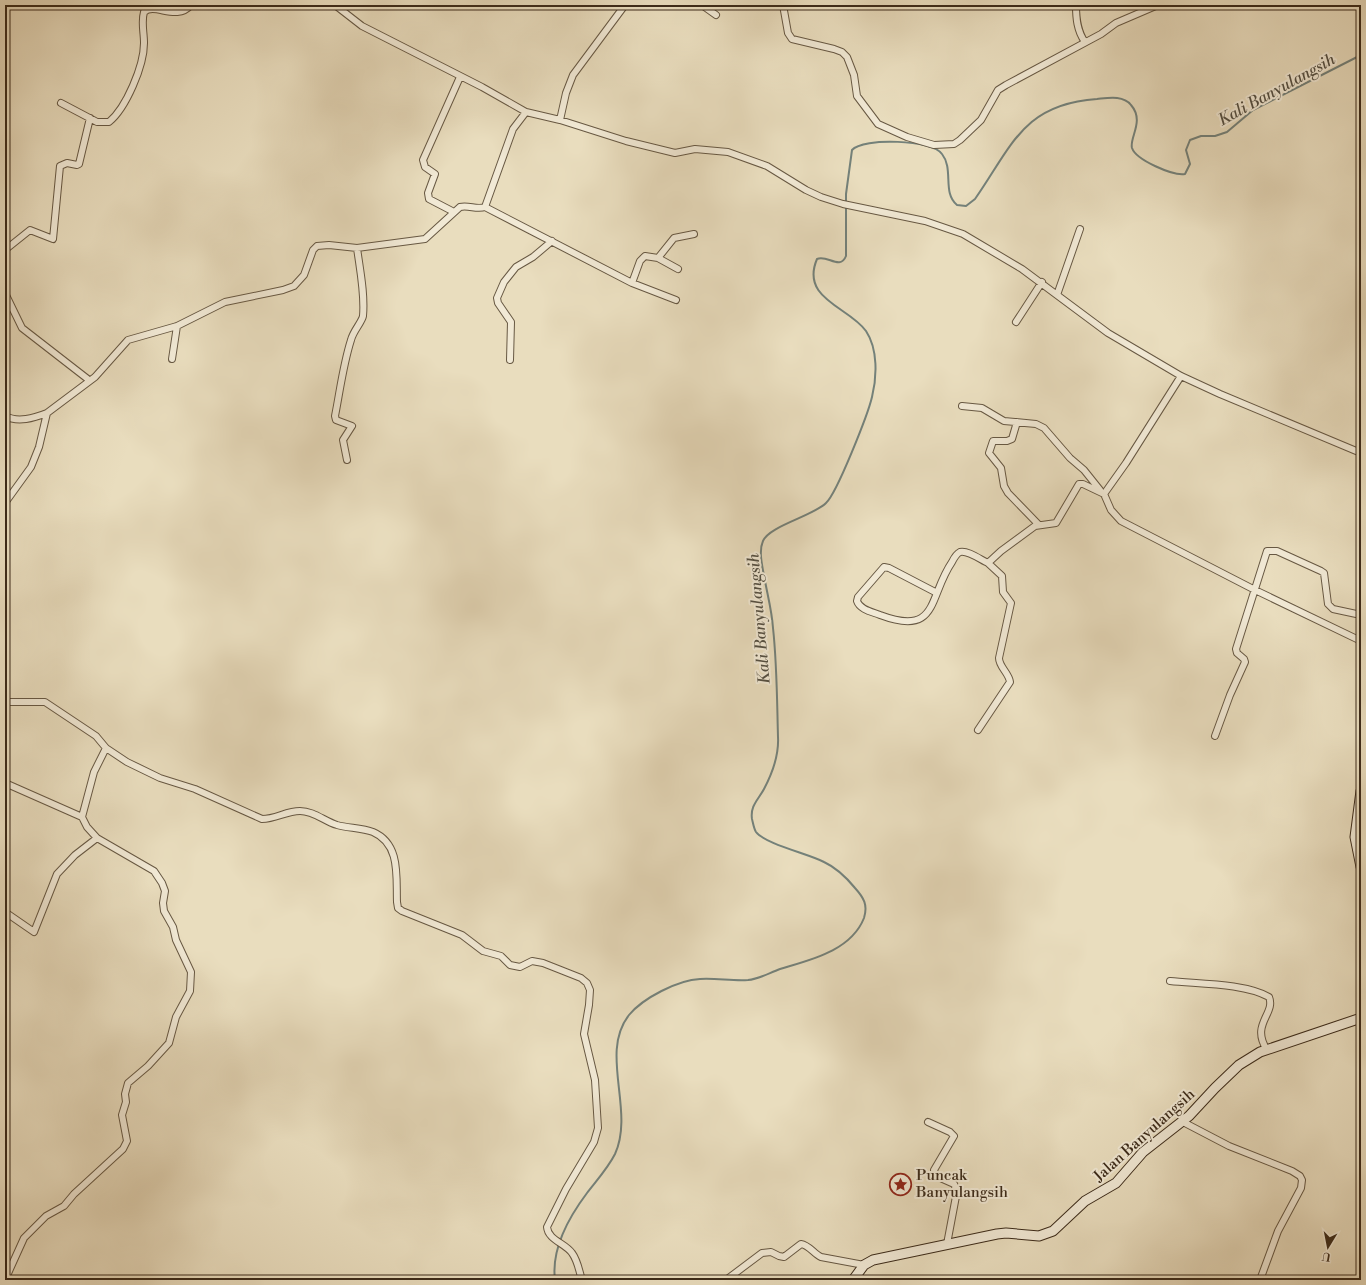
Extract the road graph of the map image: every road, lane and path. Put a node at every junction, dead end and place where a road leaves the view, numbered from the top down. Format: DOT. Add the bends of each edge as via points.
graph roads {
  1 [pos="192,5"];
  2 [pos="335,5"];
  3 [pos="625,5"];
  4 [pos="702,5"];
  5 [pos="783,5"];
  6 [pos="1076,5"];
  7 [pos="1158,5"];
  8 [pos="716,15"];
  9 [pos="1085,42"];
  10 [pos="460,77"];
  11 [pos="61,103"];
  12 [pos="526,112"];
  13 [pos="90,118"];
  14 [pos="560,120"];
  15 [pos="485,207"];
  16 [pos="454,212"];
  17 [pos="1080,229"];
  18 [pos="694,234"];
  19 [pos="552,242"];
  20 [pos="357,248"];
  21 [pos="5,250"];
  22 [pos="658,258"];
  23 [pos="678,269"];
  24 [pos="1042,282"];
  25 [pos="632,283"];
  26 [pos="5,293"];
  27 [pos="1057,295"];
  28 [pos="676,300"];
  29 [pos="1016,322"];
  30 [pos="177,326"];
  31 [pos="172,359"];
  32 [pos="510,360"];
  33 [pos="1181,376"];
  34 [pos="89,380"];
  35 [pos="962,406"];
  36 [pos="47,413"];
  37 [pos="5,416"];
  38 [pos="1017,422"];
  39 [pos="1361,445"];
  40 [pos="1359,452"];
  41 [pos="347,460"];
  42 [pos="1102,492"];
  43 [pos="5,503"];
  44 [pos="1039,524"];
  45 [pos="988,563"];
  46 [pos="1255,590"];
  47 [pos="937,593"];
  48 [pos="1361,615"];
  49 [pos="1361,641"];
  50 [pos="5,702"];
  51 [pos="978,730"];
  52 [pos="1215,736"];
  53 [pos="106,748"];
  54 [pos="5,783"];
  55 [pos="1361,791"];
  56 [pos="82,817"];
  57 [pos="1359,820"];
  58 [pos="97,838"];
  59 [pos="1361,867"];
  60 [pos="5,912"];
  61 [pos="1170,981"];
  62 [pos="1361,1018"];
  63 [pos="1267,1050"];
  64 [pos="928,1122"];
  65 [pos="1183,1122"];
  66 [pos="947,1244"];
  67 [pos="864,1265"];
  68 [pos="6,1280"];
  69 [pos="582,1280"];
  70 [pos="726,1280"];
  71 [pos="853,1280"];
  72 [pos="1260,1280"];
  1 -- 13 [label="street" via="178,13 145,10 142,56 131,90 120,110 109,122 102,123"];
  2 -- 10 [label="street" via="362,26"];
  3 -- 14 [label="street" via="573,75"];
  4 -- 8 [label="street"];
  5 -- 9 [label="street" via="788,33 792,39 834,48 846,57 854,75 857,96 878,124 934,146 954,144 960,140 981,120 998,90"];
  6 -- 9 [label="street" via="1077,24 1080,36"];
  7 -- 9 [label="street" via="1132,15"];
  10 -- 12 [label="street"];
  10 -- 16 [label="street" via="423,160 425,167 435,174 428,193 429,199"];
  11 -- 13 [label="street"];
  12 -- 14 [label="street"];
  12 -- 15 [label="street" via="513,129"];
  13 -- 21 [label="street" via="79,164 67,163 60,166 53,239 30,230"];
  14 -- 24 [label="street" via="675,153 694,149 728,152 758,162 806,190 843,204 925,221 958,231"];
  15 -- 16 [label="street" via="460,207"];
  15 -- 19 [label="street"];
  16 -- 20 [label="street" via="425,239"];
  17 -- 27 [label="street"];
  18 -- 22 [label="street" via="674,238"];
  19 -- 25 [label="street"];
  19 -- 32 [label="street" via="516,267 504,282 497,298 511,322"];
  20 -- 30 [label="street" via="317,246 304,275 294,286 225,302"];
  20 -- 41 [label="street" via="363,314 362,320 353,331 348,348 335,416 336,420 352,426 344,440"];
  22 -- 23 [label="street"];
  22 -- 25 [label="street" via="643,257"];
  24 -- 27 [label="street"];
  24 -- 29 [label="street"];
  25 -- 28 [label="street"];
  26 -- 34 [label="street" via="22,328"];
  27 -- 33 [label="street" via="1108,333"];
  30 -- 31 [label="street"];
  30 -- 34 [label="street" via="128,340"];
  33 -- 40 [label="street"];
  33 -- 42 [label="street" via="1126,463"];
  34 -- 36 [label="street"];
  35 -- 38 [label="street" via="982,408 1004,421"];
  36 -- 37 [label="street" via="22,419"];
  36 -- 43 [label="street" via="40,447 31,467"];
  38 -- 42 [label="street" via="1036,424 1044,428"];
  38 -- 44 [label="street" via="1012,439 993,441 989,453 1001,468 1008,493"];
  39 -- 40 [label="street"];
  42 -- 44 [label="street" via="1079,484 1057,522"];
  42 -- 46 [label="street" via="1111,510 1121,521"];
  44 -- 45 [label="street"];
  45 -- 47 [label="street" via="967,553 957,554 947,569"];
  45 -- 51 [label="street" via="1002,576 1003,592 1011,604 998,658 1010,677 1010,682"];
  46 -- 48 [label="street" via="1264,554 1277,550 1324,573 1328,604 1332,609"];
  46 -- 49 [label="street"];
  46 -- 52 [label="street" via="1236,649 1245,662"];
  47 -- 47 [label="street" via="928,611 919,620 910,622 898,622 871,612 858,605 857,601 884,567"];
  50 -- 53 [label="street" via="45,702 96,736"];
  53 -- 56 [label="street" via="94,772"];
  53 -- 69 [label="street" via="127,762 160,778 195,789 262,819 302,811 336,824 372,832 383,838 394,852 397,902 398,908 402,911 462,935 483,950 501,956 510,965 520,967 532,961 543,963 581,978 587,983 590,990 584,1034 595,1080 598,1128 594,1142 547,1224 547,1231 551,1236 571,1252"];
  54 -- 56 [label="street"];
  55 -- 57 [label="street"];
  56 -- 58 [label="street"];
  57 -- 59 [label="street" via="1355,837"];
  58 -- 60 [label="street" via="75,855 57,874 34,932"];
  58 -- 68 [label="street" via="154,871 162,883 165,891 164,911 174,927 176,940 191,972 190,991 176,1017 169,1043 128,1083 122,1115 127,1141 123,1148 64,1206 46,1216 24,1238"];
  61 -- 63 [label="street" via="1243,989 1269,996 1270,1005 1261,1035"];
  62 -- 63 [label="street, Jalan Banyulangsih"];
  63 -- 65 [label="street, Jalan Banyulangsih" via="1239,1065"];
  64 -- 66 [label="street" via="954,1136 933,1172 940,1179 954,1184 957,1191"];
  65 -- 66 [label="street, Jalan Banyulangsih" via="1143,1152 1116,1183 1085,1201 1049,1234 1039,1236 1006,1233"];
  65 -- 72 [label="street" via="1229,1146 1292,1171 1302,1180 1301,1188 1278,1231"];
  66 -- 67 [label="street, Jalan Banyulangsih" via="874,1260"];
  67 -- 70 [label="street" via="821,1257 802,1244 784,1257 766,1252"];
  67 -- 71 [label="street"];
}
